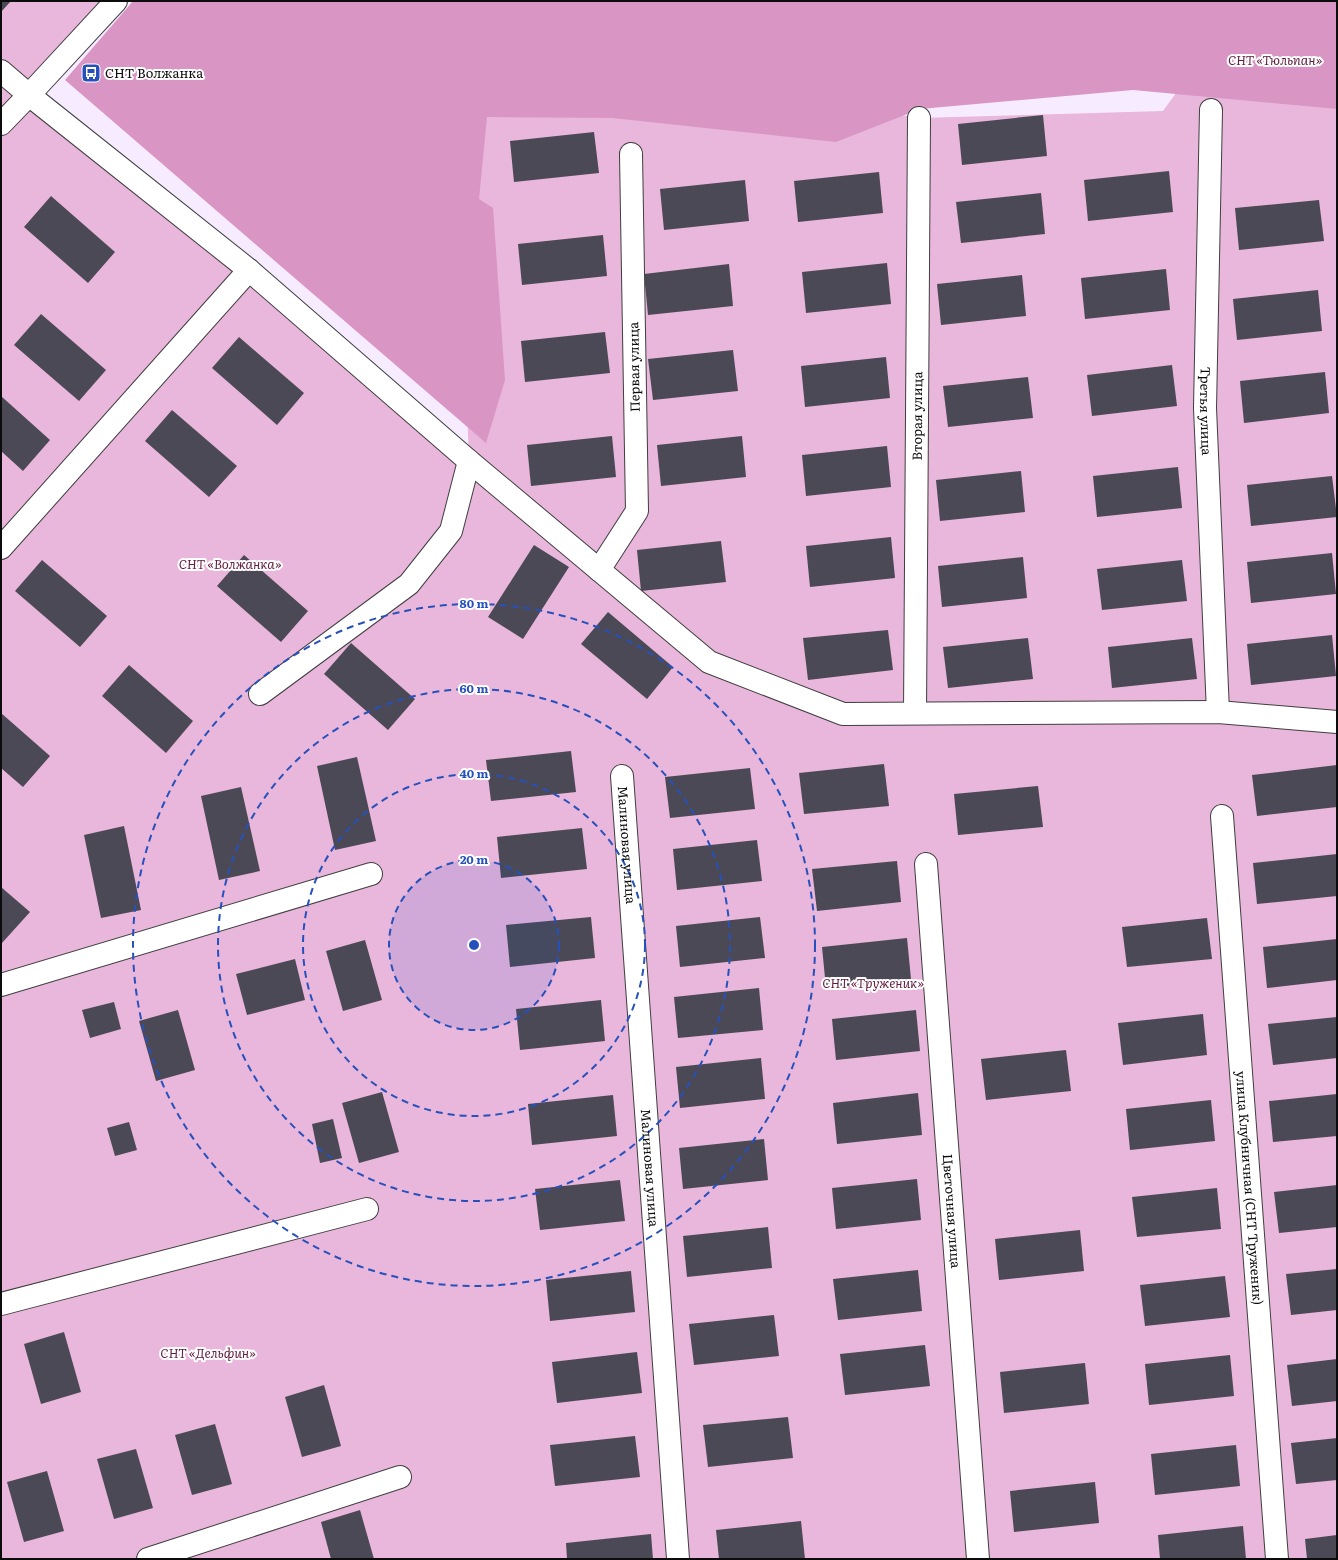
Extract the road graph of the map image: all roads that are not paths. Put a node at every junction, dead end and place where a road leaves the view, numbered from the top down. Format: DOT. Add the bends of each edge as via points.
graph roads {
  1 [pos="116,1"];
  2 [pos="1,71"];
  3 [pos="30,95"];
  4 [pos="1211,110"];
  5 [pos="919,118"];
  6 [pos="1,124"];
  7 [pos="631,154"];
  8 [pos="249,270"];
  9 [pos="469,461"];
  10 [pos="1,548"];
  11 [pos="599,570"];
  12 [pos="260,694"];
  13 [pos="1218,712"];
  14 [pos="915,713"];
  15 [pos="1337,722"];
  16 [pos="622,776"];
  17 [pos="1222,816"];
  18 [pos="926,864"];
  19 [pos="371,874"];
  20 [pos="1,985"];
  21 [pos="368,1209"];
  22 [pos="1,1304"];
  23 [pos="400,1477"];
  24 [pos="148,1559"];
  25 [pos="678,1559"];
  26 [pos="978,1559"];
  27 [pos="1277,1559"];
  1 -- 3 [label="street"];
  2 -- 3 [label="street"];
  3 -- 6 [label="street"];
  3 -- 8 [label="street"];
  4 -- 13 [label="street, Третья улица" via="1205,408"];
  5 -- 14 [label="street, Вторая улица"];
  7 -- 11 [label="street, Первая улица" via="637,511"];
  8 -- 9 [label="street"];
  8 -- 10 [label="street"];
  9 -- 11 [label="street"];
  9 -- 12 [label="street" via="451,531 409,584"];
  11 -- 14 [label="street" via="709,662 843,714"];
  13 -- 14 [label="street"];
  13 -- 15 [label="street"];
  16 -- 25 [label="street, Малиновая улица"];
  17 -- 27 [label="street, улица Клубничная (СНТ Труженик)"];
  18 -- 26 [label="street, Цветочная улица"];
  19 -- 20 [label="street"];
  21 -- 22 [label="street"];
  23 -- 24 [label="street"];
}
